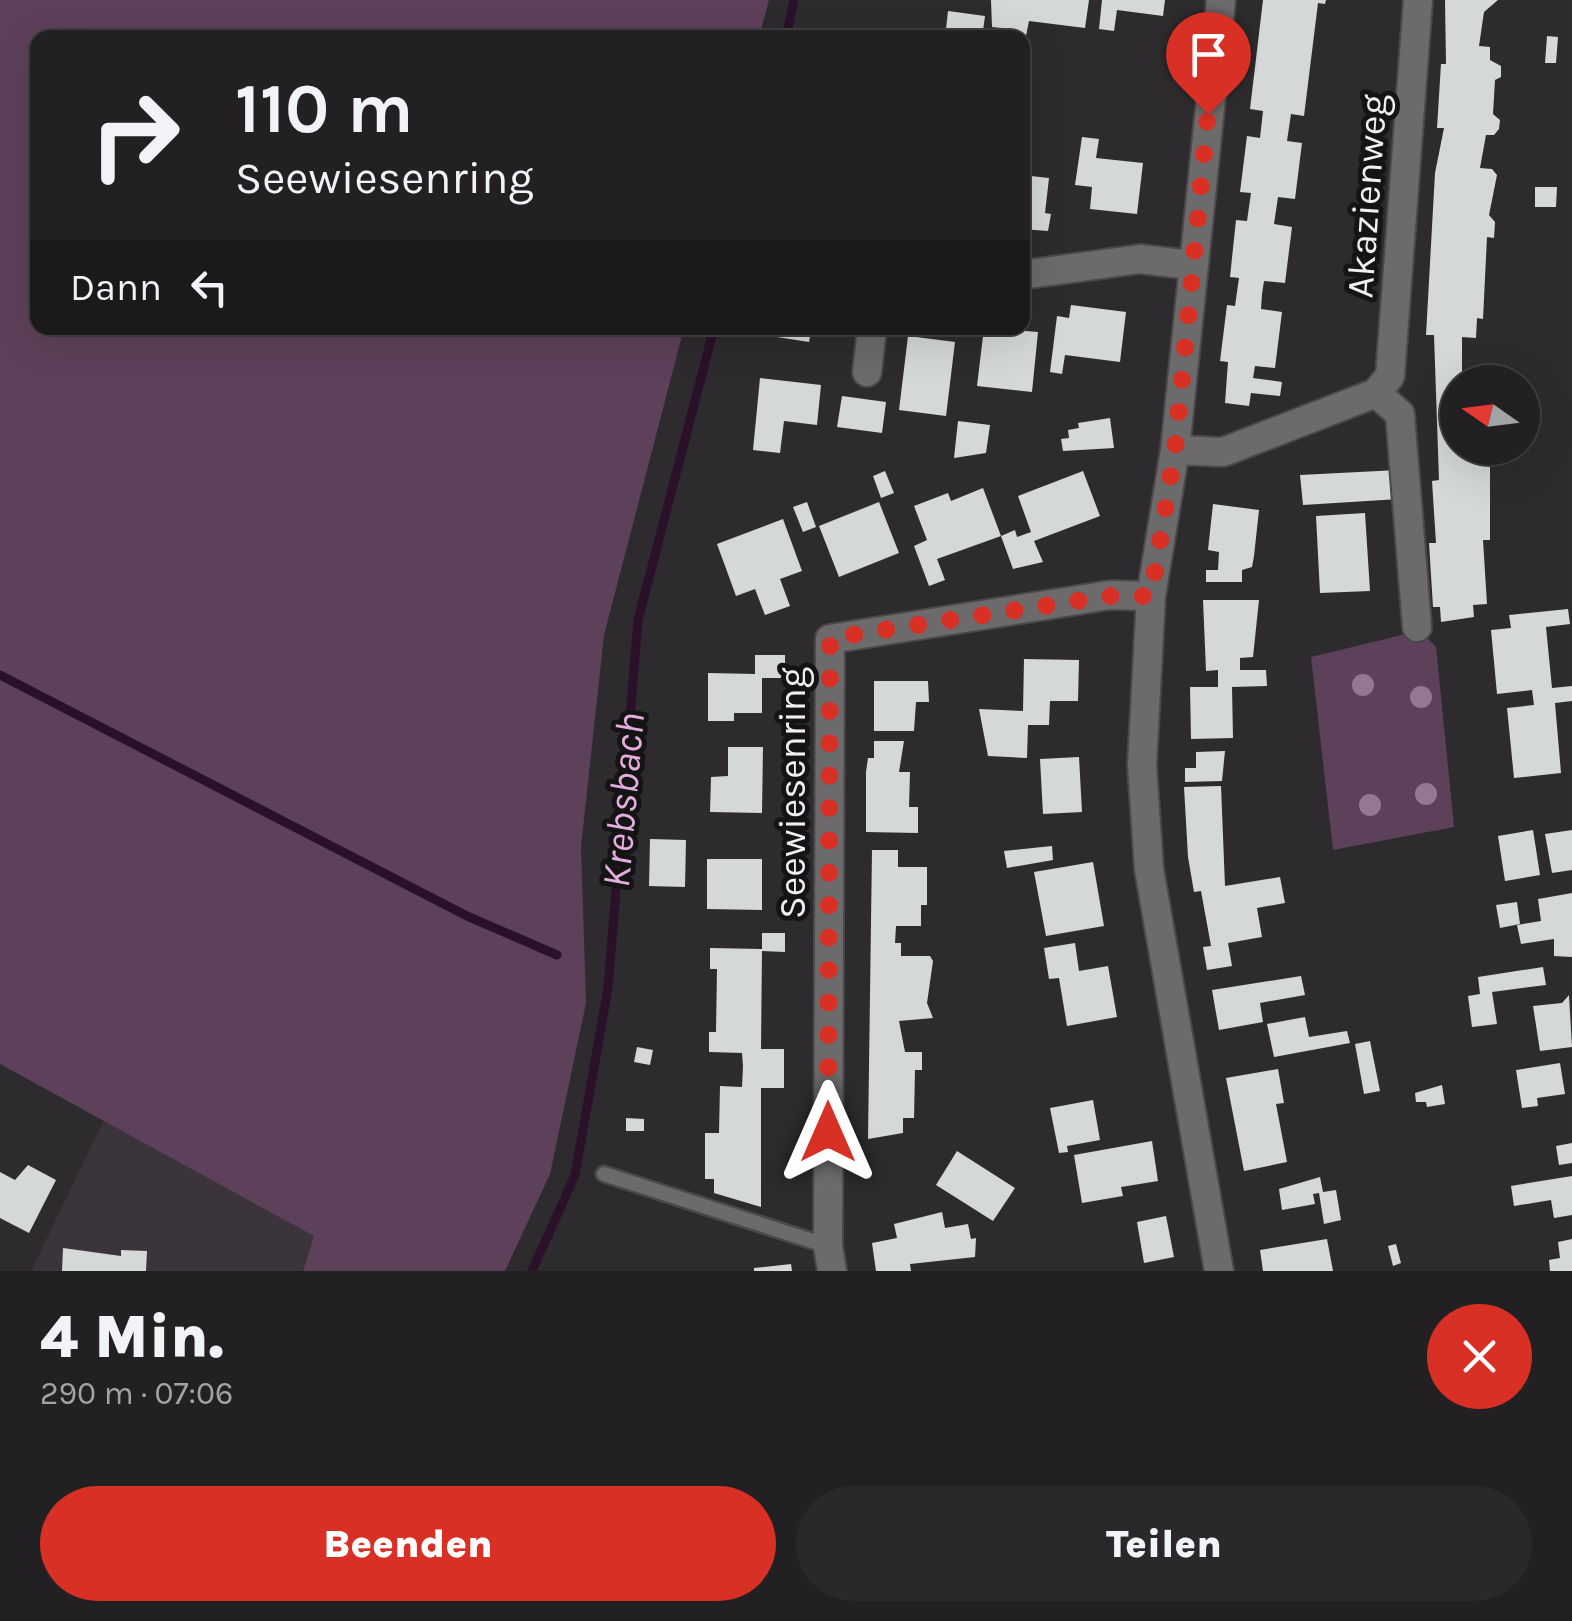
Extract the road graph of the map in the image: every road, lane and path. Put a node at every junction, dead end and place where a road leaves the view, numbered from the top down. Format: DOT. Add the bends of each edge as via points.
graph roads {
  1 [pos="1221,0"];
  2 [pos="1418,0"];
  3 [pos="1190,266"];
  4 [pos="1030,274"];
  5 [pos="871,335"];
  6 [pos="866,372"];
  7 [pos="1376,393"];
  8 [pos="1175,450"];
  9 [pos="1151,596"];
  10 [pos="1417,627"];
  11 [pos="604,1174"];
  12 [pos="830,1259"];
  13 [pos="1219,1271"];
  1 -- 3 [label="street"];
  2 -- 7 [label="street, Akazienweg" via="1393,352 1390,376"];
  3 -- 4 [label="street" via="1140,259"];
  3 -- 8 [label="street"];
  5 -- 6 [label="street"];
  7 -- 8 [label="street" via="1224,452"];
  7 -- 10 [label="street" via="1400,414"];
  8 -- 9 [label="street"];
  9 -- 12 [label="street, Seewiesenring" via="1110,596 830,638"];
  9 -- 13 [label="street" via="1142,765 1148,869"];
  11 -- 12 [label="lane"];
}
